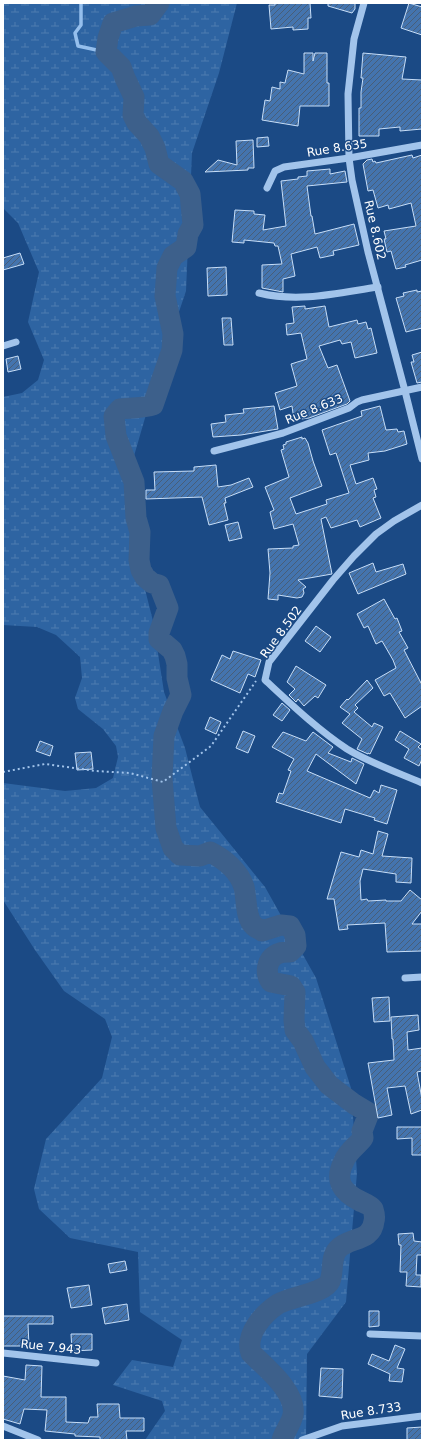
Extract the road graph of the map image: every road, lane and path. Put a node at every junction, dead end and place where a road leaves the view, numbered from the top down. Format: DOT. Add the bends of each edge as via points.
graph roads {
  1 [pos="364,3"];
  2 [pos="422,145"];
  3 [pos="349,158"];
  4 [pos="267,188"];
  5 [pos="378,287"];
  6 [pos="259,293"];
  7 [pos="16,342"];
  8 [pos="3,346"];
  9 [pos="422,387"];
  10 [pos="405,391"];
  11 [pos="214,451"];
  12 [pos="422,459"];
  13 [pos="422,505"];
  14 [pos="270,662"];
  15 [pos="3,772"];
  16 [pos="422,783"];
  17 [pos="422,977"];
  18 [pos="405,978"];
  19 [pos="370,1334"];
  20 [pos="422,1336"];
  21 [pos="3,1352"];
  22 [pos="96,1363"];
  23 [pos="422,1416"];
  24 [pos="3,1426"];
  25 [pos="38,1440"];
  26 [pos="302,1440"];
  1 -- 3 [label="street, Rue 8.602" via="354,39 348,94"];
  2 -- 3 [label="street, Rue 8.635"];
  3 -- 4 [label="street, Rue 8.635" via="284,166 275,171"];
  3 -- 5 [label="street, Rue 8.602"];
  5 -- 6 [label="street" via="298,298"];
  5 -- 10 [label="street, Rue 8.602"];
  7 -- 8 [label="street"];
  9 -- 10 [label="street, Rue 8.633"];
  10 -- 11 [label="street, Rue 8.633" via="362,400 349,408 283,433"];
  10 -- 12 [label="street, Rue 8.602"];
  13 -- 14 [label="street, Rue 8.502" via="376,534 354,556"];
  14 -- 15 [label="path" via="211,746 163,782 130,773 45,764"];
  14 -- 16 [label="street, Rue 8.502" via="265,680 308,719 348,749"];
  17 -- 18 [label="street"];
  19 -- 20 [label="street"];
  21 -- 22 [label="street, Rue 7.943"];
  23 -- 26 [label="street, Rue 8.733" via="342,1426"];
  24 -- 25 [label="street"];
}
